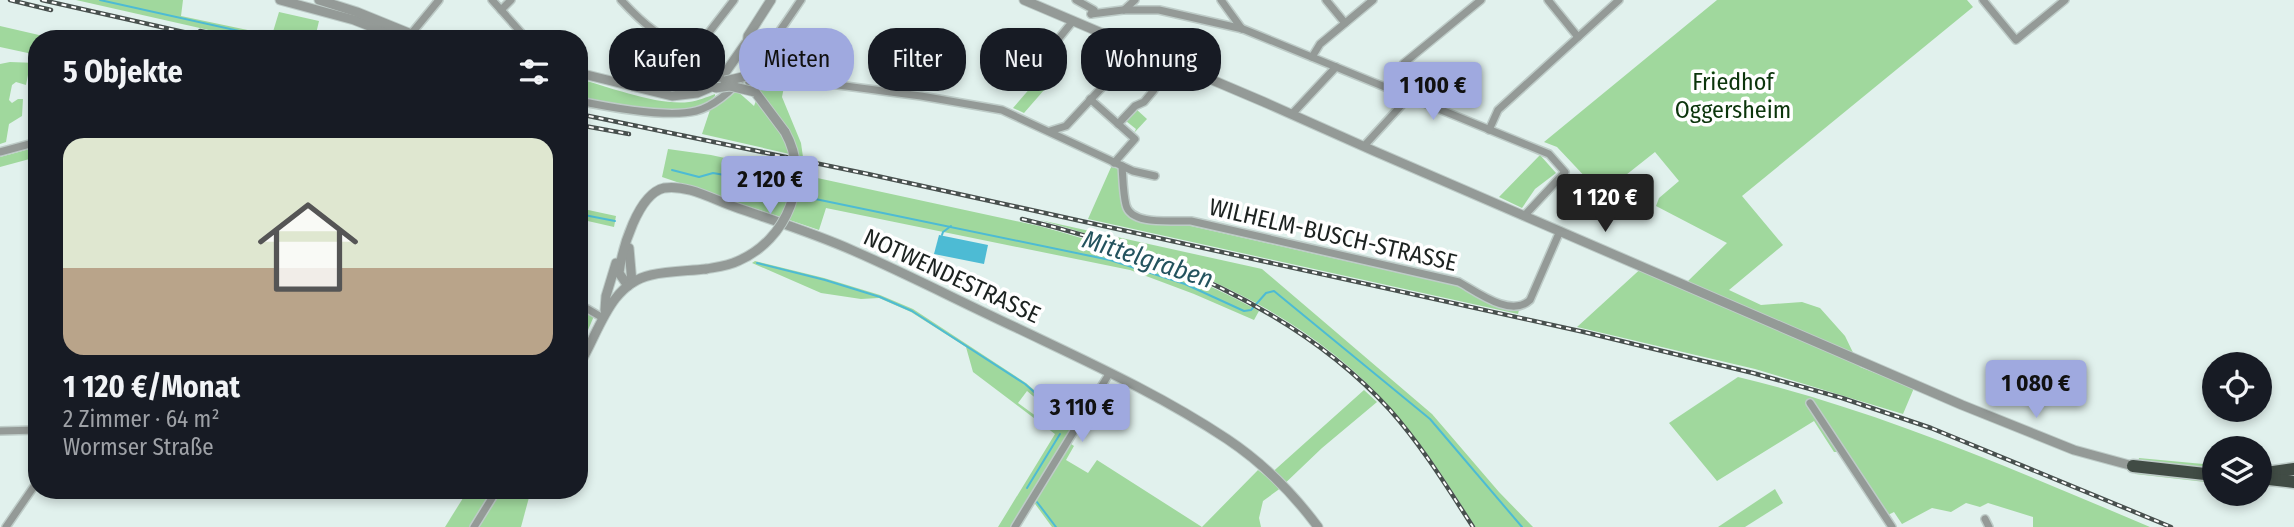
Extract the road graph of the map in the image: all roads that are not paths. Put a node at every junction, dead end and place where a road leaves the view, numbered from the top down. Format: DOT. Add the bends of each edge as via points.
graph roads {
  1 [pos="286,0"];
  2 [pos="319,0"];
  3 [pos="439,0"];
  4 [pos="492,0"];
  5 [pos="511,0"];
  6 [pos="621,0"];
  7 [pos="734,0"];
  8 [pos="771,0"];
  9 [pos="801,0"];
  10 [pos="1024,0"];
  11 [pos="1076,0"];
  12 [pos="1135,0"];
  13 [pos="1221,0"];
  14 [pos="1326,0"];
  15 [pos="1373,0"];
  16 [pos="1481,0"];
  17 [pos="1548,0"];
  18 [pos="1619,0"];
  19 [pos="1983,0"];
  20 [pos="2065,0"];
  21 [pos="1039,3"];
  22 [pos="1088,3"];
  23 [pos="501,9"];
  24 [pos="1124,10"];
  25 [pos="1091,14"];
  26 [pos="1073,21"];
  27 [pos="1345,23"];
  28 [pos="1085,26"];
  29 [pos="753,28"];
  30 [pos="782,28"];
  31 [pos="1067,28"];
  32 [pos="1090,28"];
  33 [pos="1243,29"];
  34 [pos="380,30"];
  35 [pos="397,30"];
  36 [pos="415,30"];
  37 [pos="519,30"];
  38 [pos="1578,37"];
  39 [pos="739,52"];
  40 [pos="1312,58"];
  41 [pos="1336,67"];
  42 [pos="725,72"];
  43 [pos="588,75"];
  44 [pos="739,77"];
  45 [pos="609,80"];
  46 [pos="1221,83"];
  47 [pos="854,86"];
  48 [pos="725,87"];
  49 [pos="1387,88"];
  50 [pos="652,91"];
  51 [pos="703,91"];
  52 [pos="1098,91"];
  53 [pos="1153,91"];
  54 [pos="755,92"];
  55 [pos="1409,97"];
  56 [pos="1090,99"];
  57 [pos="588,103"];
  58 [pos="1292,114"];
  59 [pos="1118,124"];
  60 [pos="1489,130"];
  61 [pos="1049,131"];
  62 [pos="28,144"];
  63 [pos="1364,146"];
  64 [pos="0,152"];
  65 [pos="1118,164"];
  66 [pos="1155,176"];
  67 [pos="1524,216"];
  68 [pos="1560,231"];
  69 [pos="627,243"];
  70 [pos="629,259"];
  71 [pos="649,275"];
  72 [pos="630,284"];
  73 [pos="588,308"];
  74 [pos="604,316"];
  75 [pos="588,347"];
  76 [pos="1109,374"];
  77 [pos="1810,403"];
  78 [pos="28,430"];
  79 [pos="0,431"];
  80 [pos="2133,466"];
  81 [pos="2294,469"];
  82 [pos="2272,473"];
  83 [pos="2202,474"];
  84 [pos="2272,478"];
  85 [pos="2294,482"];
  86 [pos="28,495"];
  87 [pos="492,499"];
  88 [pos="6,527"];
  89 [pos="474,527"];
  90 [pos="1015,527"];
  91 [pos="1318,527"];
  92 [pos="1892,527"];
  1 -- 34 [label="street"];
  2 -- 35 [label="street"];
  3 -- 36 [label="street"];
  4 -- 23 [label="street"];
  5 -- 23 [label="street"];
  6 -- 7 [label="street" via="666,41 693,53"];
  8 -- 29 [label="street"];
  9 -- 30 [label="street"];
  10 -- 21 [label="street"];
  11 -- 22 [label="street"];
  12 -- 24 [label="street"];
  13 -- 33 [label="street"];
  14 -- 27 [label="street"];
  15 -- 27 [label="street"];
  16 -- 49 [label="street" via="1404,63"];
  17 -- 38 [label="street"];
  18 -- 38 [label="street"];
  19 -- 20 [label="street" via="2017,40"];
  21 -- 26 [label="street"];
  22 -- 25 [label="street" via="1094,10"];
  23 -- 37 [label="street"];
  24 -- 25 [label="street"];
  24 -- 33 [label="street" via="1159,10"];
  25 -- 28 [label="street"];
  26 -- 28 [label="street"];
  26 -- 31 [label="street"];
  27 -- 40 [label="street" via="1320,44"];
  28 -- 32 [label="street"];
  33 -- 40 [label="street"];
  38 -- 60 [label="street" via="1498,110"];
  39 -- 42 [label="street"];
  40 -- 41 [label="street"];
  41 -- 49 [label="street"];
  41 -- 58 [label="street"];
  43 -- 45 [label="street"];
  44 -- 57 [label="street" via="715,103 694,112"];
  46 -- 58 [label="street"];
  47 -- 61 [label="street" via="1002,110"];
  48 -- 54 [label="street, bridge"];
  49 -- 55 [label="street"];
  50 -- 51 [label="street" via="672,96"];
  52 -- 56 [label="street"];
  53 -- 59 [label="street"];
  54 -- 71 [label="street, bridge" via="789,139 795,157 795,191 784,221 766,243 736,262"];
  55 -- 60 [label="street"];
  55 -- 63 [label="street"];
  56 -- 59 [label="street"];
  56 -- 61 [label="street" via="1066,126"];
  58 -- 63 [label="street"];
  59 -- 65 [label="street" via="1135,139"];
  60 -- 67 [label="street" via="1549,154 1565,172"];
  61 -- 65 [label="street"];
  62 -- 64 [label="street"];
  63 -- 67 [label="street"];
  65 -- 66 [label="street"];
  65 -- 68 [label="street, WILHELM-BUSCH-STRASSE" via="1126,208 1135,217 1191,221 1447,279 1512,307 1530,300"];
  67 -- 68 [label="street"];
  68 -- 80 [label="street" via="2048,441"];
  69 -- 70 [label="street"];
  69 -- 72 [label="street" via="619,273"];
  69 -- 74 [label="street" via="621,247"];
  69 -- 76 [label="street, NOTWENDESTRASSE" via="645,200 668,188 684,189 853,250"];
  70 -- 71 [label="street"];
  70 -- 72 [label="street"];
  71 -- 72 [label="street"];
  72 -- 74 [label="street"];
  73 -- 74 [label="street"];
  74 -- 75 [label="street"];
  76 -- 90 [label="street"];
  76 -- 91 [label="street, NOTWENDESTRASSE" via="1201,422 1249,454"];
  77 -- 92 [label="street"];
  78 -- 79 [label="street"];
  80 -- 83 [label="highway"];
  81 -- 82 [label="highway"];
  84 -- 85 [label="highway"];
  86 -- 88 [label="street"];
  87 -- 89 [label="street"];
}
